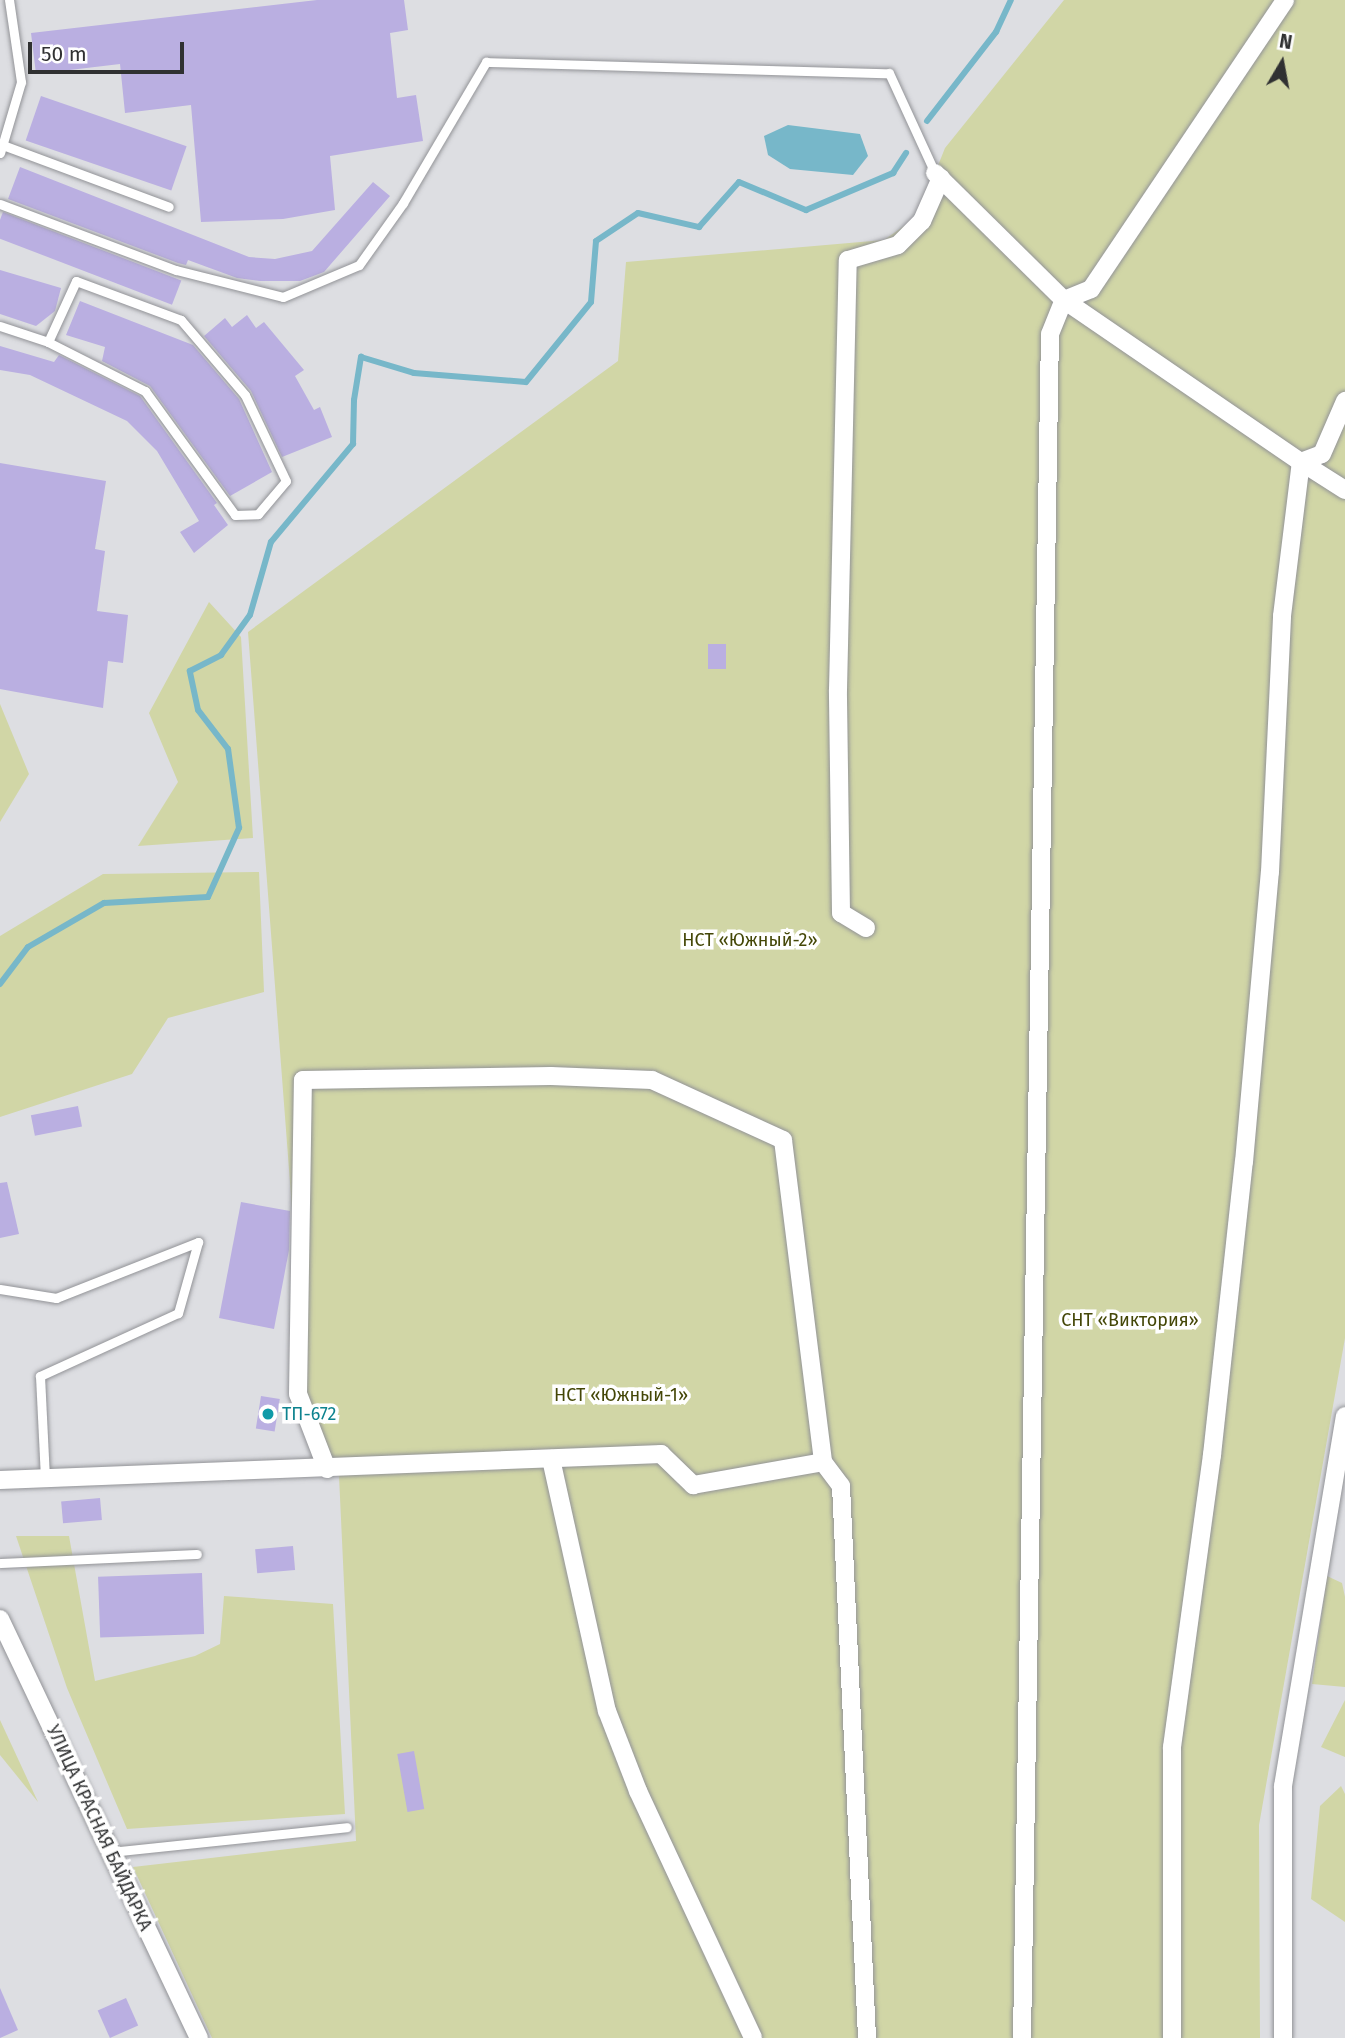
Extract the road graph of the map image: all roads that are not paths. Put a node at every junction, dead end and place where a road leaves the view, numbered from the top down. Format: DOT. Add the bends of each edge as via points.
graph roads {
  1 [pos="9,0"];
  2 [pos="1285,0"];
  3 [pos="1,147"];
  4 [pos="938,176"];
  5 [pos="0,204"];
  6 [pos="169,207"];
  7 [pos="1064,300"];
  8 [pos="0,326"];
  9 [pos="48,342"];
  10 [pos="1345,401"];
  11 [pos="1301,462"];
  12 [pos="1345,490"];
  13 [pos="866,928"];
  14 [pos="0,1289"];
  15 [pos="1345,1416"];
  16 [pos="551,1459"];
  17 [pos="823,1462"];
  18 [pos="327,1469"];
  19 [pos="45,1479"];
  20 [pos="0,1480"];
  21 [pos="197,1554"];
  22 [pos="0,1563"];
  23 [pos="0,1619"];
  24 [pos="347,1827"];
  25 [pos="110,1852"];
  26 [pos="199,2038"];
  27 [pos="753,2038"];
  28 [pos="867,2038"];
  29 [pos="1022,2038"];
  30 [pos="1172,2038"];
  31 [pos="1283,2038"];
  1 -- 3 [label="lane" via="21,82"];
  2 -- 7 [label="street" via="1091,289"];
  3 -- 6 [label="lane"];
  4 -- 5 [label="lane" via="889,73 486,62 404,203 359,265 283,297 176,270"];
  4 -- 7 [label="street"];
  4 -- 13 [label="street" via="922,221 898,245 848,260 838,690 841,913"];
  7 -- 11 [label="street"];
  7 -- 29 [label="street" via="1049,334"];
  8 -- 9 [label="lane"];
  9 -- 9 [label="lane" via="145,391 235,515 258,514 286,481 245,395 181,320 76,281"];
  10 -- 11 [label="street" via="1322,454"];
  11 -- 12 [label="street"];
  11 -- 30 [label="street" via="1282,616 1270,872 1244,1162 1212,1455 1172,1747"];
  14 -- 19 [label="lane" via="56,1298 198,1242 178,1313 40,1376"];
  15 -- 31 [label="street" via="1283,1786"];
  16 -- 17 [label="street" via="661,1454 693,1485"];
  16 -- 18 [label="street"];
  16 -- 27 [label="street" via="607,1711 638,1790"];
  17 -- 18 [label="street" via="783,1140 652,1080 551,1076 303,1080 298,1394"];
  17 -- 28 [label="street" via="841,1486"];
  18 -- 19 [label="street"];
  19 -- 20 [label="street"];
  21 -- 22 [label="lane"];
  23 -- 25 [label="street, УЛИЦА КРАСНАЯ БАЙДАРКА"];
  24 -- 25 [label="lane"];
  25 -- 26 [label="street, УЛИЦА КРАСНАЯ БАЙДАРКА"];
}
